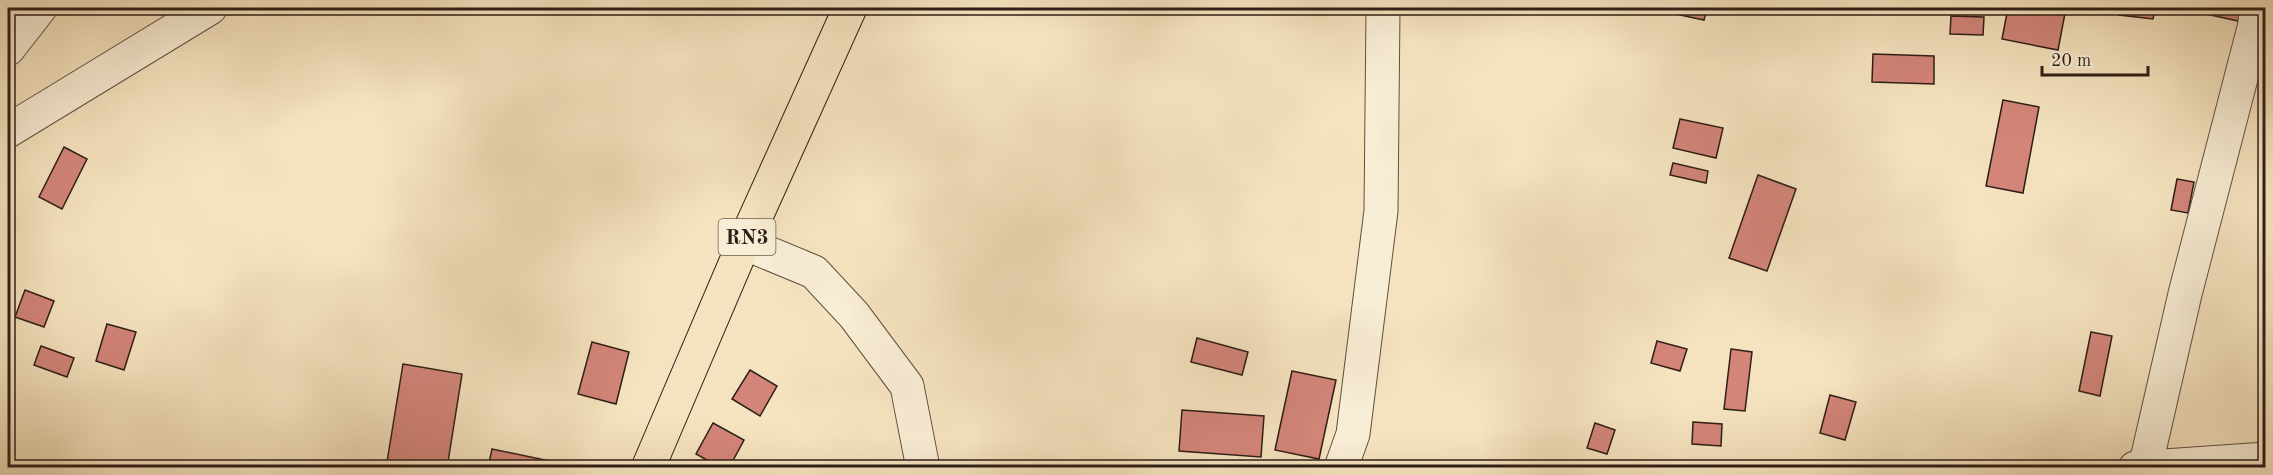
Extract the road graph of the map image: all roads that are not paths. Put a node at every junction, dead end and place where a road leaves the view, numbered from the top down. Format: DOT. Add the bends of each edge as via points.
graph roads {
  1 [pos="40,8"];
  2 [pos="210,8"];
  3 [pos="850,8"];
  4 [pos="1383,8"];
  5 [pos="2257,8"];
  6 [pos="8,49"];
  7 [pos="2253,79"];
  8 [pos="8,131"];
  9 [pos="744,243"];
  10 [pos="2265,459"];
  11 [pos="2145,467"];
  12 [pos="648,468"];
  13 [pos="923,468"];
  14 [pos="1341,468"];
  15 [pos="2135,468"];
  1 -- 6 [label="street"];
  2 -- 8 [label="street"];
  3 -- 9 [label="highway, RN3"];
  4 -- 14 [label="street" via="1381,211 1353,434"];
  5 -- 7 [label="street"];
  7 -- 11 [label="street" via="2185,294"];
  9 -- 12 [label="highway, RN3"];
  9 -- 13 [label="street" via="814,272 855,315 907,386"];
  10 -- 11 [label="street"];
  11 -- 15 [label="street"];
}
